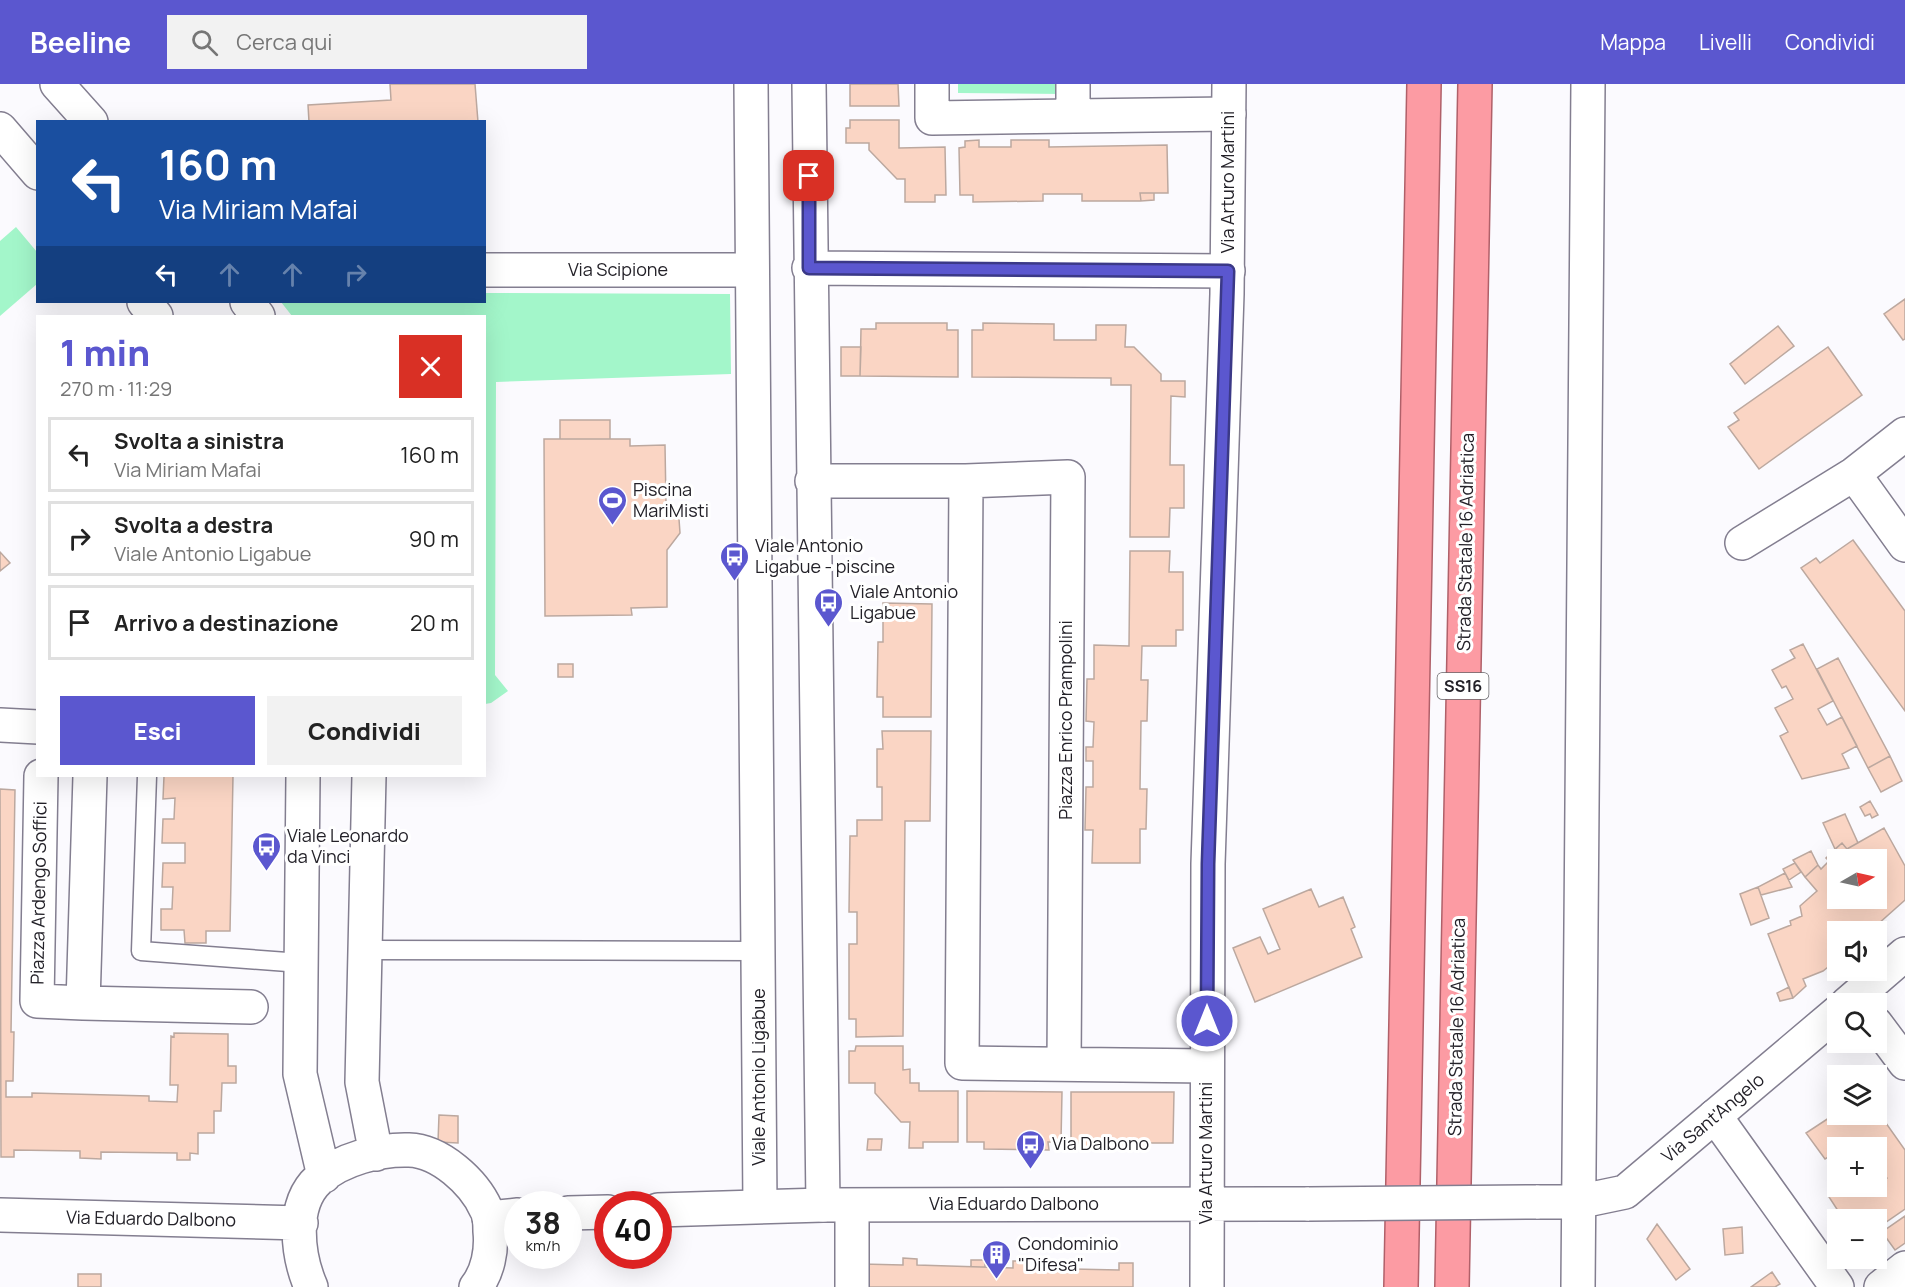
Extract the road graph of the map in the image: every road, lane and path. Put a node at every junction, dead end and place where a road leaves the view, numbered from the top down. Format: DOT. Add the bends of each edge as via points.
graph roads {
  1 [pos="57,84"];
  2 [pos="751,84"];
  3 [pos="809,84"];
  4 [pos="932,84"];
  5 [pos="1424,84"];
  6 [pos="1475,84"];
  7 [pos="1588,84"];
  8 [pos="1229,99"];
  9 [pos="1073,100"];
  10 [pos="89,120"];
  11 [pos="0,129"];
  12 [pos="36,170"];
  13 [pos="809,268"];
  14 [pos="486,270"];
  15 [pos="752,270"];
  16 [pos="1228,271"];
  17 [pos="145,303"];
  18 [pos="248,303"];
  19 [pos="155,315"];
  20 [pos="257,315"];
  21 [pos="1905,434"];
  22 [pos="1854,474"];
  23 [pos="812,481"];
  24 [pos="966,481"];
  25 [pos="1742,543"];
  26 [pos="1905,545"];
  27 [pos="0,725"];
  28 [pos="36,727"];
  29 [pos="41,777"];
  30 [pos="90,777"];
  31 [pos="147,777"];
  32 [pos="303,777"];
  33 [pos="369,777"];
  34 [pos="365,950"];
  35 [pos="758,951"];
  36 [pos="1905,954"];
  37 [pos="301,963"];
  38 [pos="1862,993"];
  39 [pos="83,1003"];
  40 [pos="250,1007"];
  41 [pos="1827,1023"];
  42 [pos="1887,1039"];
  43 [pos="1905,1063"];
  44 [pos="1064,1064"];
  45 [pos="1207,1066"];
  46 [pos="1715,1116"];
  47 [pos="376,1154"];
  48 [pos="324,1176"];
  49 [pos="1577,1202"];
  50 [pos="1206,1204"];
  51 [pos="1309,1204"];
  52 [pos="837,1205"];
  53 [pos="760,1206"];
  54 [pos="672,1209"];
  55 [pos="0,1215"];
  56 [pos="503,1217"];
  57 [pos="301,1223"];
  58 [pos="1905,1268"];
  59 [pos="311,1287"];
  60 [pos="476,1287"];
  61 [pos="852,1287"];
  62 [pos="1207,1287"];
  63 [pos="1401,1287"];
  64 [pos="1452,1287"];
  65 [pos="1578,1287"];
  66 [pos="1837,1287"];
  67 [pos="1881,1287"];
  1 -- 10 [label="street"];
  2 -- 15 [label="street, Viale Antonio Ligabue"];
  3 -- 13 [label="street"];
  4 -- 9 [label="street" via="932,118"];
  5 -- 63 [label="highway, SS16"];
  6 -- 64 [label="highway, Strada Statale 16 Adriatica / SS16"];
  7 -- 49 [label="street"];
  8 -- 9 [label="street"];
  8 -- 16 [label="street, Via Arturo Martini"];
  11 -- 12 [label="street"];
  13 -- 16 [label="street"];
  13 -- 23 [label="street"];
  14 -- 15 [label="street, Via Scipione"];
  15 -- 35 [label="street, Viale Antonio Ligabue"];
  16 -- 45 [label="street, Via Arturo Martini" via="1208,864"];
  17 -- 19 [label="street"];
  18 -- 20 [label="street"];
  21 -- 22 [label="street"];
  22 -- 25 [label="street"];
  22 -- 26 [label="street"];
  23 -- 24 [label="street, Piazza Enrico Prampolini"];
  23 -- 52 [label="street"];
  24 -- 44 [label="street" via="962,1063"];
  24 -- 44 [label="street, Piazza Enrico Prampolini" via="1068,477"];
  27 -- 28 [label="street"];
  29 -- 39 [label="street, Piazza Ardengo Soffici" via="37,1001"];
  30 -- 39 [label="street"];
  31 -- 37 [label="lane" via="141,951"];
  32 -- 37 [label="street"];
  33 -- 34 [label="street"];
  34 -- 35 [label="lane"];
  34 -- 47 [label="street" via="362,1082"];
  35 -- 53 [label="street, Viale Antonio Ligabue"];
  36 -- 38 [label="street, Via Sant'Angelo"];
  37 -- 48 [label="street" via="300,1074"];
  39 -- 40 [label="street, Piazza Ardengo Soffici"];
  41 -- 46 [label="street, Via Sant'Angelo"];
  42 -- 43 [label="street"];
  44 -- 45 [label="street"];
  45 -- 50 [label="street, Via Arturo Martini"];
  46 -- 49 [label="street, Via Sant'Angelo" via="1625,1192"];
  46 -- 66 [label="street"];
  47 -- 48 [label="street" via="342,1165"];
  47 -- 56 [label="street" via="410,1150 431,1155 471,1184 487,1210"];
  48 -- 57 [label="street" via="304,1204"];
  49 -- 51 [label="street, Via Sant'Angelo, bridge"];
  49 -- 65 [label="street"];
  50 -- 51 [label="street, Via Eduardo Dalbono"];
  50 -- 52 [label="street, Via Eduardo Dalbono"];
  50 -- 62 [label="street, Via Arturo Martini"];
  52 -- 53 [label="street, Via Eduardo Dalbono"];
  52 -- 61 [label="street"];
  53 -- 54 [label="street"];
  55 -- 57 [label="street, Via Eduardo Dalbono"];
  56 -- 60 [label="street" via="483,1279"];
  57 -- 59 [label="street" via="303,1268"];
  58 -- 67 [label="street"];
}
